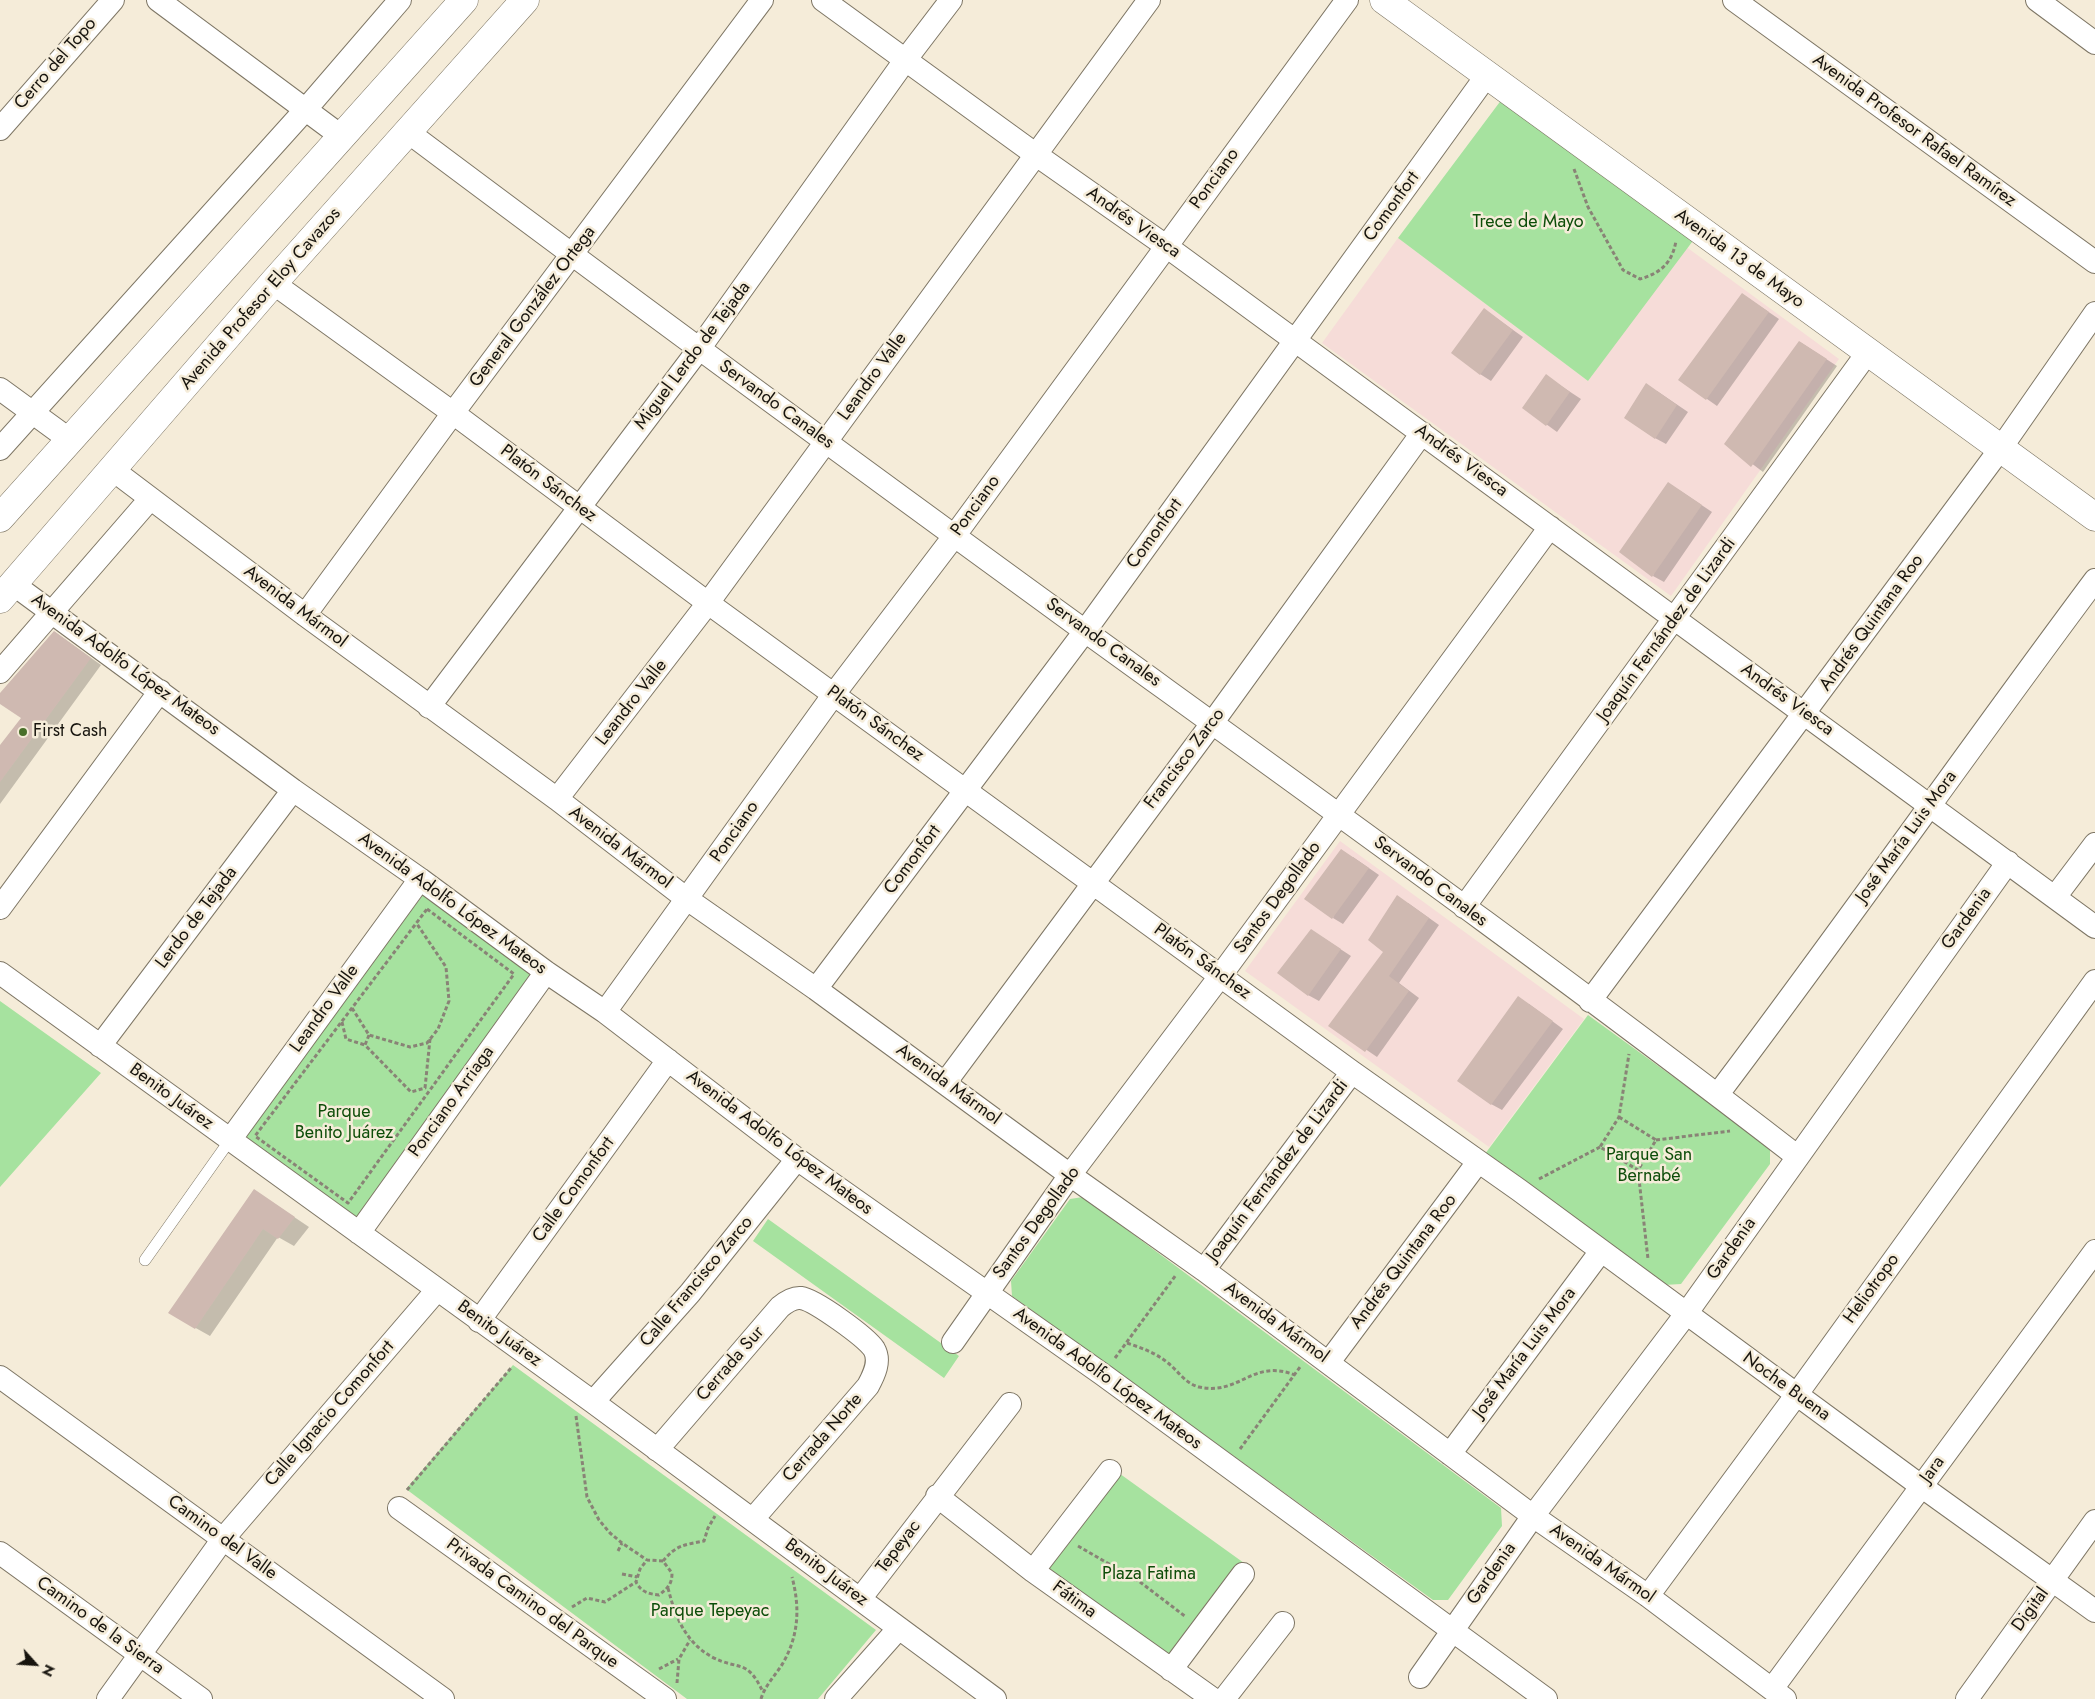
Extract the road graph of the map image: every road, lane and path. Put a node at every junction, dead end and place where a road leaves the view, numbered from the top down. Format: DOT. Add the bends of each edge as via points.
graph roads {
  1 [pos="113,0"];
  2 [pos="158,0"];
  3 [pos="400,0"];
  4 [pos="464,0"];
  5 [pos="525,0"];
  6 [pos="762,0"];
  7 [pos="823,0"];
  8 [pos="951,0"];
  9 [pos="1149,0"];
  10 [pos="1347,0"];
  11 [pos="1384,0"];
  12 [pos="1734,0"];
  13 [pos="2037,0"];
  14 [pos="2095,43"];
  15 [pos="906,59"];
  16 [pos="1487,76"];
  17 [pos="306,109"];
  18 [pos="0,129"];
  19 [pos="408,132"];
  20 [pos="341,136"];
  21 [pos="1035,154"];
  22 [pos="1572,163"];
  23 [pos="1678,215"];
  24 [pos="1166,246"];
  25 [pos="572,255"];
  26 [pos="2095,262"];
  27 [pos="274,283"];
  28 [pos="2095,313"];
  29 [pos="1296,341"];
  30 [pos="699,349"];
  31 [pos="1868,352"];
  32 [pos="0,389"];
  33 [pos="32,412"];
  34 [pos="453,413"];
  35 [pos="1422,433"];
  36 [pos="70,440"];
  37 [pos="826,441"];
  38 [pos="2001,448"];
  39 [pos="0,449"];
  40 [pos="113,470"];
  41 [pos="150,499"];
  42 [pos="580,507"];
  43 [pos="2095,517"];
  44 [pos="0,518"];
  45 [pos="1550,527"];
  46 [pos="955,535"];
  47 [pos="2095,580"];
  48 [pos="7,592"];
  49 [pos="708,603"];
  50 [pos="52,612"];
  51 [pos="305,615"];
  52 [pos="1675,618"];
  53 [pos="1085,630"];
  54 [pos="0,672"];
  55 [pos="160,691"];
  56 [pos="834,694"];
  57 [pos="430,707"];
  58 [pos="1806,713"];
  59 [pos="1213,722"];
  60 [pos="293,790"];
  61 [pos="966,790"];
  62 [pos="557,799"];
  63 [pos="1929,805"];
  64 [pos="1339,814"];
  65 [pos="2095,844"];
  66 [pos="2008,862"];
  67 [pos="420,879"];
  68 [pos="1094,883"];
  69 [pos="2055,898"];
  70 [pos="688,899"];
  71 [pos="1464,907"];
  72 [pos="0,908"];
  73 [pos="417,924"];
  74 [pos="2095,926"];
  75 [pos="546,972"];
  76 [pos="0,973"];
  77 [pos="1220,976"];
  78 [pos="2095,981"];
  79 [pos="816,989"];
  80 [pos="1590,1001"];
  81 [pos="352,1008"];
  82 [pos="605,1012"];
  83 [pos="342,1022"];
  84 [pos="1633,1032"];
  85 [pos="369,1035"];
  86 [pos="430,1039"];
  87 [pos="365,1044"];
  88 [pos="100,1046"];
  89 [pos="668,1060"];
  90 [pos="1352,1072"];
  91 [pos="945,1083"];
  92 [pos="1718,1094"];
  93 [pos="1619,1117"];
  94 [pos="1759,1127"];
  95 [pos="230,1140"];
  96 [pos="1656,1140"];
  97 [pos="1600,1146"];
  98 [pos="1798,1157"];
  99 [pos="797,1160"];
  100 [pos="1478,1162"];
  101 [pos="1638,1170"];
  102 [pos="1070,1175"];
  103 [pos="1519,1190"];
  104 [pos="359,1233"];
  105 [pos="1601,1251"];
  106 [pos="2095,1251"];
  107 [pos="145,1260"];
  108 [pos="1196,1265"];
  109 [pos="1651,1288"];
  110 [pos="437,1290"];
  111 [pos="987,1293"];
  112 [pos="1686,1314"];
  113 [pos="479,1320"];
  114 [pos="953,1342"];
  115 [pos="1127,1343"];
  116 [pos="874,1350"];
  117 [pos="1321,1356"];
  118 [pos="513,1365"];
  119 [pos="1102,1374"];
  120 [pos="1295,1375"];
  121 [pos="0,1377"];
  122 [pos="1797,1394"];
  123 [pos="1010,1404"];
  124 [pos="588,1409"];
  125 [pos="657,1450"];
  126 [pos="1450,1454"];
  127 [pos="1228,1465"];
  128 [pos="1110,1471"];
  129 [pos="1921,1486"];
  130 [pos="937,1496"];
  131 [pos="406,1501"];
  132 [pos="717,1514"];
  133 [pos="1534,1516"];
  134 [pos="753,1519"];
  135 [pos="2095,1521"];
  136 [pos="1060,1536"];
  137 [pos="223,1539"];
  138 [pos="622,1543"];
  139 [pos="618,1551"];
  140 [pos="0,1553"];
  141 [pos="647,1560"];
  142 [pos="663,1561"];
  143 [pos="1034,1571"];
  144 [pos="622,1574"];
  145 [pos="1243,1574"];
  146 [pos="792,1575"];
  147 [pos="638,1576"];
  148 [pos="2052,1580"];
  149 [pos="636,1582"];
  150 [pos="668,1588"];
  151 [pos="1648,1596"];
  152 [pos="860,1598"];
  153 [pos="567,1609"];
  154 [pos="2095,1611"];
  155 [pos="1283,1623"];
  156 [pos="899,1628"];
  157 [pos="1202,1629"];
  158 [pos="1452,1631"];
  159 [pos="690,1640"];
  160 [pos="139,1654"];
  161 [pos="679,1659"];
  162 [pos="1171,1670"];
  163 [pos="652,1673"];
  164 [pos="1420,1677"];
  165 [pos="763,1692"];
  166 [pos="1778,1694"];
  167 [pos="671,1695"];
  168 [pos="108,1699"];
  169 [pos="201,1699"];
  170 [pos="443,1699"];
  171 [pos="761,1699"];
  172 [pos="836,1699"];
  173 [pos="995,1699"];
  174 [pos="1213,1699"];
  175 [pos="1224,1699"];
  176 [pos="1546,1699"];
  177 [pos="1967,1699"];
  1 -- 18 [label="street, Cerro del Topo"];
  2 -- 17 [label="street"];
  3 -- 17 [label="street"];
  4 -- 20 [label="main road"];
  5 -- 19 [label="main road, Avenida Profesor Eloy Cavazos"];
  6 -- 25 [label="street, General González Ortega"];
  7 -- 15 [label="street, Andrés Viesca"];
  8 -- 15 [label="street, Miguel Lerdo de Tejada"];
  9 -- 21 [label="street, Leandro Valle"];
  10 -- 24 [label="street, Ponciano"];
  11 -- 16 [label="main road, Avenida 13 de Mayo"];
  12 -- 26 [label="street, Avenida Profesor Rafael Ramírez"];
  13 -- 14 [label="street"];
  15 -- 21 [label="street, Andrés Viesca"];
  15 -- 30 [label="street, Miguel Lerdo de Tejada"];
  16 -- 23 [label="main road, Avenida 13 de Mayo"];
  16 -- 29 [label="street, Comonfort"];
  17 -- 20 [label="street"];
  17 -- 33 [label="street"];
  19 -- 25 [label="street, Servando Canales"];
  19 -- 27 [label="main road, Avenida Profesor Eloy Cavazos"];
  20 -- 36 [label="main road"];
  21 -- 24 [label="street, Andrés Viesca"];
  21 -- 37 [label="street, Leandro Valle"];
  22 -- 23 [label="path" via="1588,207 1623,270 1640,279 1655,274 1673,254 1678,235"];
  23 -- 31 [label="main road, Avenida 13 de Mayo"];
  24 -- 29 [label="street, Andrés Viesca"];
  24 -- 46 [label="street, Ponciano"];
  25 -- 30 [label="street, Servando Canales"];
  25 -- 34 [label="street, General González Ortega"];
  27 -- 34 [label="street, Platón Sánchez"];
  27 -- 40 [label="main road, Avenida Profesor Eloy Cavazos"];
  28 -- 38 [label="street, Andrés Quintana Roo"];
  29 -- 35 [label="street, Andrés Viesca"];
  29 -- 53 [label="street, Comonfort"];
  30 -- 37 [label="street, Servando Canales"];
  30 -- 42 [label="street, Miguel Lerdo de Tejada"];
  31 -- 38 [label="main road, Avenida 13 de Mayo"];
  31 -- 52 [label="street, Joaquín Fernández de Lizardi"];
  32 -- 33 [label="street"];
  33 -- 36 [label="street"];
  33 -- 39 [label="street"];
  34 -- 42 [label="street, Platón Sánchez"];
  34 -- 51 [label="street, General González Ortega"];
  35 -- 45 [label="street, Andrés Viesca"];
  35 -- 59 [label="street, Francisco Zarco"];
  36 -- 44 [label="main road"];
  37 -- 46 [label="street, Servando Canales"];
  37 -- 49 [label="street, Leandro Valle"];
  38 -- 43 [label="main road, Avenida 13 de Mayo"];
  38 -- 58 [label="street, Andrés Quintana Roo"];
  40 -- 41 [label="street, Avenida Mármol"];
  40 -- 48 [label="main road, Avenida Profesor Eloy Cavazos"];
  41 -- 50 [label="street"];
  41 -- 51 [label="street, Avenida Mármol"];
  42 -- 49 [label="street, Platón Sánchez"];
  42 -- 57 [label="street, Miguel Lerdo de Tejada"];
  45 -- 52 [label="street, Andrés Viesca"];
  45 -- 64 [label="street, Santos Degollado"];
  46 -- 53 [label="street, Servando Canales"];
  46 -- 56 [label="street, Ponciano"];
  47 -- 63 [label="street, José María Luis Mora"];
  48 -- 50 [label="street, Avenida Adolfo López Mateos"];
  49 -- 56 [label="street, Platón Sánchez"];
  49 -- 62 [label="street, Leandro Valle"];
  50 -- 54 [label="street"];
  50 -- 55 [label="street, Avenida Adolfo López Mateos"];
  51 -- 57 [label="street, Avenida Mármol"];
  52 -- 58 [label="street, Andrés Viesca"];
  52 -- 71 [label="street, Joaquín Fernández de Lizardi"];
  53 -- 59 [label="street, Servando Canales"];
  53 -- 61 [label="street, Comonfort"];
  55 -- 60 [label="street, Avenida Adolfo López Mateos"];
  55 -- 72 [label="street"];
  56 -- 61 [label="street, Platón Sánchez"];
  56 -- 70 [label="street, Ponciano"];
  57 -- 62 [label="street, Avenida Mármol"];
  58 -- 63 [label="street, Andrés Viesca"];
  58 -- 80 [label="street, Andrés Quintana Roo"];
  59 -- 64 [label="street, Servando Canales"];
  59 -- 68 [label="street, Francisco Zarco"];
  60 -- 67 [label="street, Avenida Adolfo López Mateos"];
  60 -- 88 [label="street, Lerdo de Tejada"];
  61 -- 68 [label="street, Platón Sánchez"];
  61 -- 79 [label="street, Comonfort"];
  62 -- 70 [label="street, Avenida Mármol"];
  63 -- 66 [label="street, Andrés Viesca"];
  63 -- 92 [label="street, José María Luis Mora" via="1814,967"];
  64 -- 71 [label="street, Servando Canales"];
  64 -- 77 [label="street, Santos Degollado"];
  65 -- 69 [label="street"];
  66 -- 69 [label="street, Andrés Viesca"];
  66 -- 98 [label="street, Gardenia"];
  67 -- 75 [label="street, Avenida Adolfo López Mateos"];
  67 -- 95 [label="street, Leandro Valle"];
  68 -- 77 [label="street, Platón Sánchez"];
  68 -- 91 [label="street, Francisco Zarco"];
  69 -- 74 [label="street, Andrés Viesca"];
  70 -- 79 [label="street, Avenida Mármol"];
  70 -- 82 [label="street, Ponciano"];
  71 -- 80 [label="street, Servando Canales"];
  73 -- 81 [label="path"];
  73 -- 83 [label="path" via="427,909 514,974 348,1203 255,1136"];
  73 -- 86 [label="path" via="446,967 449,1001 438,1029"];
  75 -- 82 [label="street, Avenida Adolfo López Mateos"];
  75 -- 104 [label="street, Ponciano Arriaga"];
  76 -- 88 [label="street, Benito Juárez"];
  77 -- 90 [label="street, Platón Sánchez"];
  77 -- 102 [label="street, Santos Degollado"];
  78 -- 122 [label="street, Heliotropo"];
  79 -- 91 [label="street, Avenida Mármol"];
  80 -- 84 [label="street, Servando Canales"];
  81 -- 83 [label="path"];
  81 -- 85 [label="path"];
  82 -- 89 [label="street, Avenida Adolfo López Mateos"];
  83 -- 87 [label="path" via="346,1038"];
  84 -- 92 [label="street, Servando Canales"];
  84 -- 93 [label="path"];
  85 -- 86 [label="path" via="410,1047 427,1043"];
  85 -- 87 [label="path"];
  86 -- 87 [label="path" via="425,1088 412,1092"];
  88 -- 95 [label="street, Benito Juárez"];
  89 -- 99 [label="street, Avenida Adolfo López Mateos"];
  89 -- 113 [label="street, Calle Comonfort"];
  90 -- 100 [label="street, Platón Sánchez"];
  90 -- 108 [label="street, Joaquín Fernández de Lizardi"];
  91 -- 102 [label="street, Avenida Mármol"];
  92 -- 94 [label="street, Servando Canales"];
  93 -- 96 [label="path"];
  93 -- 97 [label="path"];
  94 -- 96 [label="path"];
  94 -- 98 [label="street, Servando Canales"];
  95 -- 104 [label="street, Benito Juárez"];
  95 -- 107 [label="lane"];
  96 -- 101 [label="path"];
  97 -- 101 [label="path"];
  97 -- 103 [label="path"];
  98 -- 112 [label="street, Gardenia"];
  99 -- 111 [label="street, Avenida Adolfo López Mateos"];
  99 -- 124 [label="street, Calle Francisco Zarco" via="690,1293"];
  100 -- 103 [label="street, Noche Buena"];
  100 -- 117 [label="street, Andrés Quintana Roo"];
  101 -- 109 [label="path"];
  102 -- 108 [label="street, Avenida Mármol"];
  102 -- 111 [label="street, Santos Degollado"];
  103 -- 105 [label="street, Noche Buena"];
  104 -- 110 [label="street, Benito Juárez"];
  105 -- 109 [label="street, Noche Buena"];
  105 -- 126 [label="street, José María Luis Mora"];
  106 -- 129 [label="street, Jara"];
  108 -- 115 [label="path"];
  108 -- 117 [label="street, Avenida Mármol"];
  109 -- 112 [label="street, Noche Buena"];
  110 -- 113 [label="street, Benito Juárez"];
  110 -- 137 [label="street, Calle Ignacio Comonfort"];
  111 -- 114 [label="street, Santos Degollado"];
  111 -- 119 [label="street, Avenida Adolfo López Mateos"];
  112 -- 122 [label="street, Noche Buena"];
  112 -- 133 [label="street, Gardenia"];
  113 -- 124 [label="street, Benito Juárez"];
  115 -- 119 [label="path"];
  115 -- 120 [label="path" via="1148,1350 1197,1387 1229,1386 1256,1372 1271,1369"];
  116 -- 125 [label="street, Cerrada Sur" via="815,1302 800,1297 790,1299"];
  116 -- 134 [label="street, Cerrada Norte" via="877,1363 868,1386"];
  117 -- 120 [label="path"];
  117 -- 126 [label="street, Avenida Mármol"];
  118 -- 131 [label="path" via="406,1489"];
  119 -- 127 [label="street, Avenida Adolfo López Mateos"];
  120 -- 127 [label="path"];
  121 -- 137 [label="street, Camino del Valle"];
  122 -- 129 [label="street, Noche Buena"];
  122 -- 151 [label="street, Heliotropo"];
  123 -- 130 [label="street, Tepeyac"];
  124 -- 125 [label="street, Benito Juárez"];
  124 -- 138 [label="path" via="576,1410 587,1497 599,1520"];
  125 -- 134 [label="street, Benito Juárez"];
  126 -- 133 [label="street, Avenida Mármol"];
  127 -- 158 [label="street, Avenida Adolfo López Mateos"];
  128 -- 136 [label="street"];
  129 -- 148 [label="street, Noche Buena"];
  129 -- 166 [label="street, Jara"];
  130 -- 143 [label="street, Fátima"];
  130 -- 152 [label="street, Tepeyac"];
  131 -- 167 [label="street, Privada Camino del Parque"];
  132 -- 142 [label="path" via="704,1541 679,1546"];
  133 -- 151 [label="street, Avenida Mármol"];
  133 -- 158 [label="street, Gardenia"];
  134 -- 152 [label="street, Benito Juárez"];
  135 -- 148 [label="street, Digital"];
  136 -- 143 [label="street"];
  136 -- 157 [label="path" via="1140,1582"];
  137 -- 160 [label="street, Calle Ignacio Comonfort"];
  137 -- 170 [label="street, Camino del Valle"];
  138 -- 139 [label="path"];
  138 -- 141 [label="path"];
  140 -- 160 [label="street, Camino de la Sierra"];
  141 -- 142 [label="path"];
  141 -- 147 [label="path"];
  142 -- 150 [label="path" via="672,1572"];
  143 -- 162 [label="street, Fátima"];
  144 -- 147 [label="path"];
  145 -- 157 [label="street"];
  146 -- 165 [label="path" via="798,1598 796,1628 784,1661"];
  147 -- 149 [label="path"];
  148 -- 154 [label="street, Noche Buena"];
  148 -- 177 [label="street, Digital"];
  149 -- 150 [label="path" via="640,1589 651,1594 659,1595"];
  149 -- 153 [label="path" via="605,1602 587,1598"];
  150 -- 159 [label="path" via="673,1610"];
  151 -- 166 [label="street, Avenida Mármol"];
  152 -- 156 [label="street, Benito Juárez"];
  155 -- 175 [label="street"];
  156 -- 172 [label="street"];
  156 -- 173 [label="street, Benito Juárez"];
  157 -- 162 [label="street"];
  158 -- 164 [label="street, Gardenia"];
  158 -- 176 [label="street, Avenida Adolfo López Mateos"];
  159 -- 161 [label="path"];
  159 -- 165 [label="path" via="712,1657 753,1673"];
  160 -- 168 [label="street, Calle Ignacio Comonfort"];
  160 -- 169 [label="street, Camino de la Sierra"];
  161 -- 163 [label="path"];
  161 -- 167 [label="path"];
  162 -- 174 [label="street, Fátima"];
  165 -- 171 [label="path"];
}
